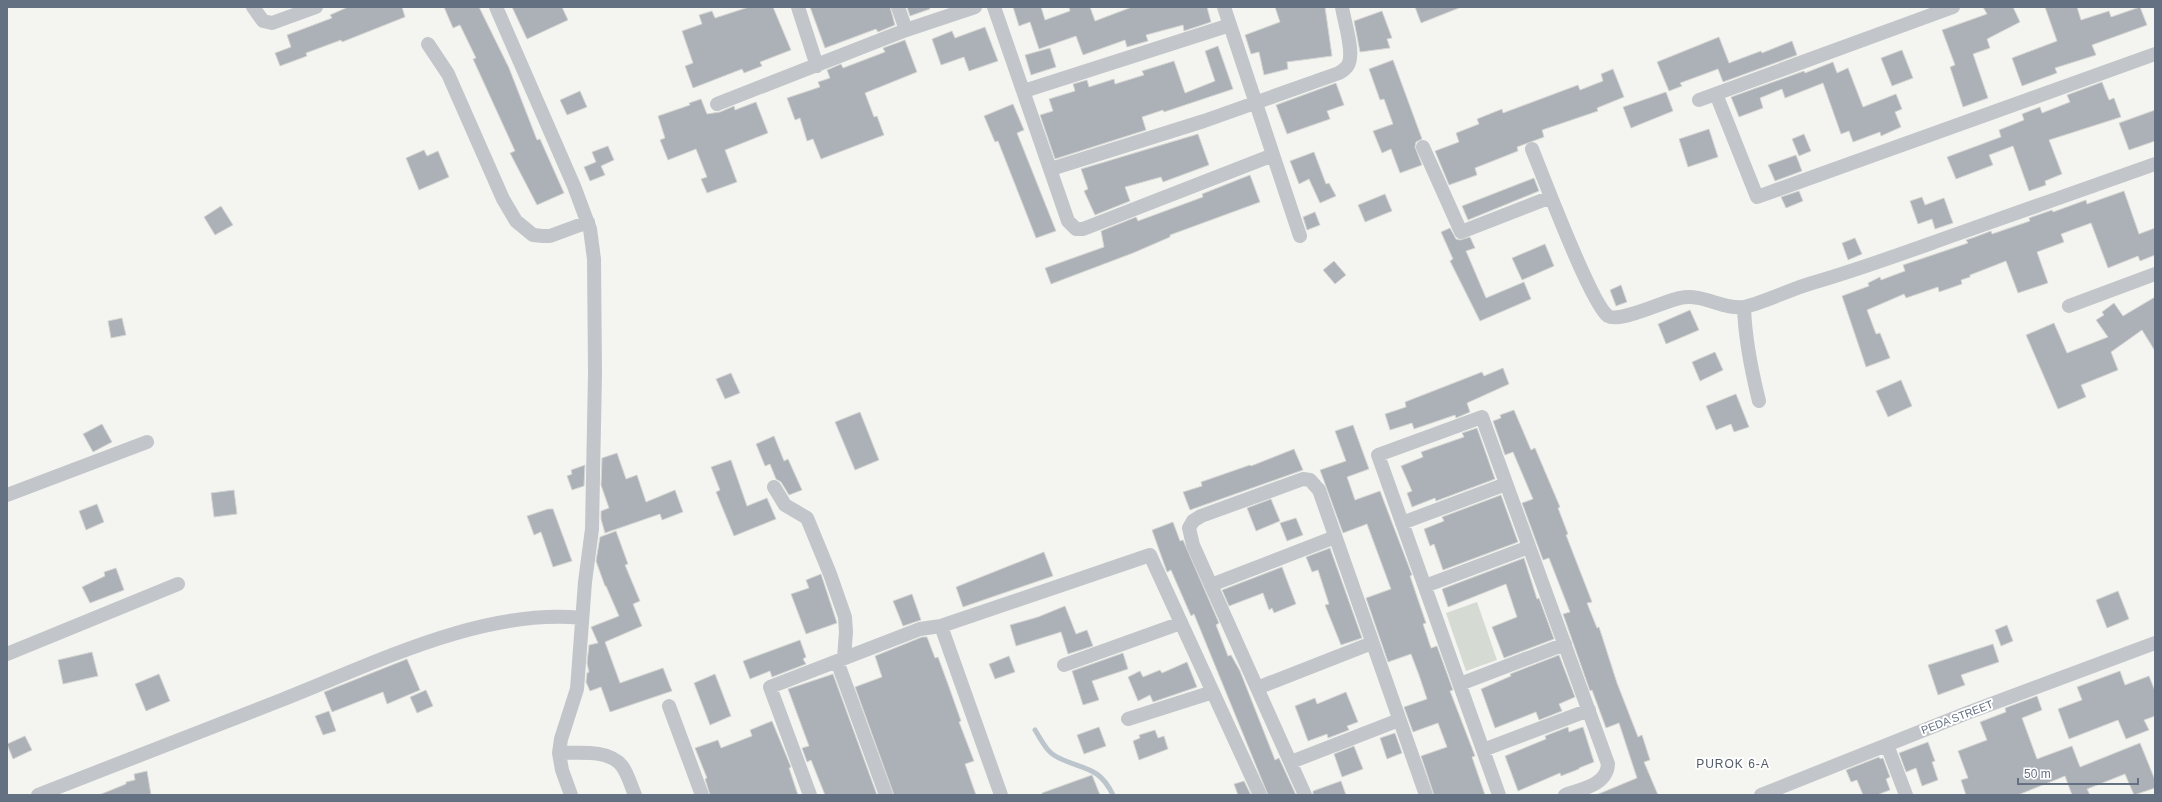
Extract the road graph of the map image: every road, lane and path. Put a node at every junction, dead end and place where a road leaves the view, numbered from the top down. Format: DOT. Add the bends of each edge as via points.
graph roads {
  1 [pos="254,7"];
  2 [pos="316,7"];
  3 [pos="496,7"];
  4 [pos="798,7"];
  5 [pos="898,7"];
  6 [pos="974,7"];
  7 [pos="994,7"];
  8 [pos="1224,7"];
  9 [pos="1342,7"];
  10 [pos="1953,7"];
  11 [pos="1230,25"];
  12 [pos="906,30"];
  13 [pos="428,44"];
  14 [pos="2155,54"];
  15 [pos="817,66"];
  16 [pos="1024,91"];
  17 [pos="1716,94"];
  18 [pos="1699,100"];
  19 [pos="1255,103"];
  20 [pos="717,104"];
  21 [pos="1423,147"];
  22 [pos="1532,149"];
  23 [pos="1273,155"];
  24 [pos="2155,164"];
  25 [pos="1051,169"];
  26 [pos="1550,196"];
  27 [pos="588,222"];
  28 [pos="1300,236"];
  29 [pos="2155,274"];
  30 [pos="2069,306"];
  31 [pos="1744,307"];
  32 [pos="1759,401"];
  33 [pos="147,442"];
  34 [pos="1506,484"];
  35 [pos="774,487"];
  36 [pos="7,495"];
  37 [pos="1402,523"];
  38 [pos="1336,537"];
  39 [pos="1530,547"];
  40 [pos="178,584"];
  41 [pos="1211,585"];
  42 [pos="1425,586"];
  43 [pos="582,618"];
  44 [pos="1181,623"];
  45 [pos="942,626"];
  46 [pos="1372,643"];
  47 [pos="2155,643"];
  48 [pos="1565,644"];
  49 [pos="7,654"];
  50 [pos="840,659"];
  51 [pos="1064,665"];
  52 [pos="1460,684"];
  53 [pos="1257,688"];
  54 [pos="1213,692"];
  55 [pos="669,706"];
  56 [pos="1589,710"];
  57 [pos="1128,719"];
  58 [pos="1400,720"];
  59 [pos="1887,745"];
  60 [pos="1483,750"];
  61 [pos="559,753"];
  62 [pos="1291,762"];
  63 [pos="38,795"];
  64 [pos="571,795"];
  65 [pos="635,795"];
  66 [pos="702,795"];
  67 [pos="810,795"];
  68 [pos="886,795"];
  69 [pos="1001,795"];
  70 [pos="1260,795"];
  71 [pos="1305,795"];
  72 [pos="1426,795"];
  73 [pos="1499,795"];
  74 [pos="1565,795"];
  75 [pos="1761,795"];
  76 [pos="1906,795"];
  1 -- 2 [label="street" via="263,21 272,23"];
  3 -- 27 [label="street"];
  4 -- 15 [label="street"];
  5 -- 12 [label="street"];
  6 -- 12 [label="street"];
  7 -- 16 [label="street"];
  8 -- 11 [label="street"];
  9 -- 19 [label="street" via="1350,52 1347,67 1339,73"];
  10 -- 17 [label="street"];
  11 -- 16 [label="street"];
  11 -- 19 [label="street"];
  12 -- 15 [label="street"];
  13 -- 27 [label="street" via="448,74 503,199 516,221 533,235 543,236 550,236"];
  14 -- 17 [label="street" via="1757,197"];
  15 -- 20 [label="street"];
  16 -- 25 [label="street"];
  17 -- 18 [label="street"];
  19 -- 23 [label="street"];
  19 -- 25 [label="street"];
  21 -- 26 [label="street" via="1461,232"];
  22 -- 26 [label="street"];
  23 -- 25 [label="street" via="1083,229 1076,229 1068,221"];
  23 -- 28 [label="street"];
  24 -- 31 [label="street"];
  26 -- 31 [label="street" via="1596,298 1610,317 1624,317 1660,303 1696,296"];
  27 -- 43 [label="street" via="594,258 594,496"];
  29 -- 30 [label="street"];
  31 -- 32 [label="street" via="1744,332"];
  33 -- 36 [label="street"];
  34 -- 37 [label="street"];
  34 -- 37 [label="street" via="1482,417 1378,455"];
  34 -- 39 [label="street"];
  35 -- 50 [label="street" via="785,505 807,518 830,574 845,617 846,632"];
  37 -- 42 [label="street"];
  38 -- 41 [label="street"];
  38 -- 41 [label="street" via="1319,490 1310,480 1303,478 1201,516 1193,521 1189,528 1189,537"];
  38 -- 46 [label="street"];
  39 -- 42 [label="street"];
  39 -- 48 [label="street"];
  40 -- 49 [label="street"];
  41 -- 53 [label="street"];
  42 -- 52 [label="street"];
  43 -- 61 [label="street" via="577,689"];
  43 -- 63 [label="street" via="559,616 510,620 439,639"];
  44 -- 45 [label="street" via="1150,555"];
  44 -- 51 [label="street"];
  44 -- 54 [label="street"];
  45 -- 50 [label="street" via="920,629"];
  45 -- 69 [label="street"];
  46 -- 53 [label="street"];
  46 -- 58 [label="street"];
  47 -- 59 [label="street, PEDA STREET"];
  48 -- 52 [label="street"];
  48 -- 56 [label="street"];
  50 -- 67 [label="street" via="770,687"];
  50 -- 68 [label="street"];
  52 -- 60 [label="street"];
  53 -- 62 [label="street"];
  54 -- 57 [label="street"];
  54 -- 70 [label="street"];
  55 -- 66 [label="street"];
  56 -- 60 [label="street"];
  56 -- 74 [label="street" via="1606,756 1608,772 1604,779 1597,783"];
  58 -- 62 [label="street"];
  58 -- 72 [label="street"];
  59 -- 75 [label="street, PEDA STREET"];
  59 -- 76 [label="street"];
  60 -- 73 [label="street"];
  61 -- 64 [label="street"];
  61 -- 65 [label="street" via="597,754 617,761 627,774"];
  62 -- 71 [label="street"];
}
